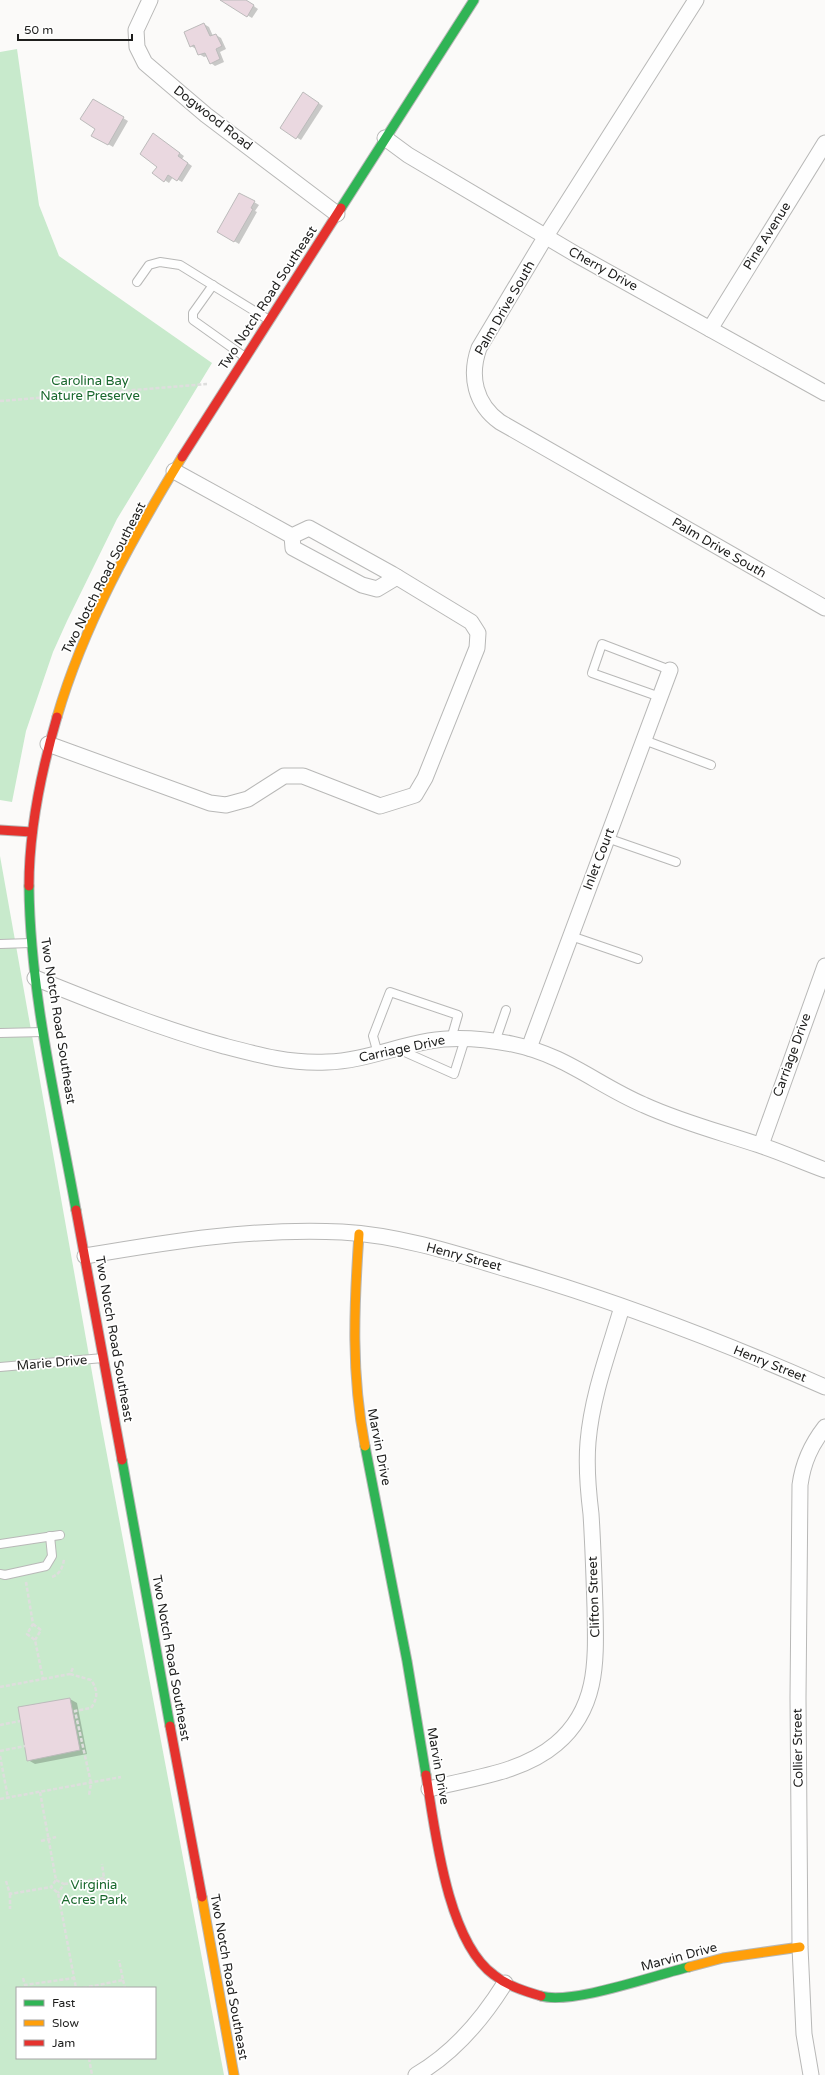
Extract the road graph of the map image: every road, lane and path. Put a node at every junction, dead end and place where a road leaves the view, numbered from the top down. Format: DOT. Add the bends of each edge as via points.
graph roads {
  1 [pos="150,0"];
  2 [pos="474,0"];
  3 [pos="696,0"];
  4 [pos="385,138"];
  5 [pos="825,143"];
  6 [pos="337,214"];
  7 [pos="546,236"];
  8 [pos="136,282"];
  9 [pos="213,285"];
  10 [pos="269,320"];
  11 [pos="710,329"];
  12 [pos="246,357"];
  13 [pos="228,385"];
  14 [pos="825,393"];
  15 [pos="0,400"];
  16 [pos="174,471"];
  17 [pos="292,536"];
  18 [pos="398,577"];
  19 [pos="825,608"];
  20 [pos="670,670"];
  21 [pos="660,697"];
  22 [pos="644,740"];
  23 [pos="48,744"];
  24 [pos="711,765"];
  25 [pos="0,830"];
  26 [pos="32,832"];
  27 [pos="607,838"];
  28 [pos="676,862"];
  29 [pos="571,936"];
  30 [pos="32,943"];
  31 [pos="0,944"];
  32 [pos="638,959"];
  33 [pos="825,966"];
  34 [pos="35,978"];
  35 [pos="506,1010"];
  36 [pos="44,1032"];
  37 [pos="0,1033"];
  38 [pos="458,1039"];
  39 [pos="496,1042"];
  40 [pos="528,1048"];
  41 [pos="398,1049"];
  42 [pos="378,1054"];
  43 [pos="761,1145"];
  44 [pos="825,1170"];
  45 [pos="359,1234"];
  46 [pos="85,1256"];
  47 [pos="622,1307"];
  48 [pos="104,1358"];
  49 [pos="0,1367"];
  50 [pos="825,1387"];
  51 [pos="825,1427"];
  52 [pos="60,1534"];
  53 [pos="50,1536"];
  54 [pos="0,1544"];
  55 [pos="0,1574"];
  56 [pos="26,1582"];
  57 [pos="33,1624"];
  58 [pos="35,1640"];
  59 [pos="73,1668"];
  60 [pos="70,1674"];
  61 [pos="43,1679"];
  62 [pos="0,1687"];
  63 [pos="20,1721"];
  64 [pos="0,1725"];
  65 [pos="24,1746"];
  66 [pos="0,1751"];
  67 [pos="0,1756"];
  68 [pos="121,1777"];
  69 [pos="91,1783"];
  70 [pos="429,1789"];
  71 [pos="40,1792"];
  72 [pos="89,1795"];
  73 [pos="8,1798"];
  74 [pos="0,1799"];
  75 [pos="56,1837"];
  76 [pos="48,1838"];
  77 [pos="42,1841"];
  78 [pos="102,1864"];
  79 [pos="104,1878"];
  80 [pos="56,1880"];
  81 [pos="6,1881"];
  82 [pos="64,1884"];
  83 [pos="51,1887"];
  84 [pos="106,1891"];
  85 [pos="58,1893"];
  86 [pos="10,1894"];
  87 [pos="10,1909"];
  88 [pos="800,1947"];
  89 [pos="119,1960"];
  90 [pos="23,1978"];
  91 [pos="74,1978"];
  92 [pos="123,1980"];
  93 [pos="505,1983"];
  94 [pos="26,1987"];
  95 [pos="76,1987"];
  96 [pos="88,1987"];
  97 [pos="125,1987"];
  98 [pos="89,2059"];
  99 [pos="92,2075"];
  100 [pos="234,2075"];
  101 [pos="416,2075"];
  102 [pos="811,2075"];
  1 -- 6 [label="street, Dogwood Road" via="136,30 136,47 145,63 206,115"];
  2 -- 4 [label="street, Two Notch Road Southeast"];
  3 -- 7 [label="street, Palm Drive South"];
  4 -- 6 [label="street, Two Notch Road Southeast"];
  4 -- 7 [label="street, Cherry Drive" via="408,155"];
  5 -- 11 [label="street, Pine Avenue"];
  6 -- 10 [label="street, Two Notch Road Southeast"];
  7 -- 11 [label="street, Cherry Drive"];
  7 -- 19 [label="street, Palm Drive South" via="479,348 475,384 479,399 485,408 500,422"];
  8 -- 9 [label="lane" via="149,265 168,262 180,265"];
  9 -- 10 [label="lane"];
  9 -- 12 [label="lane" via="193,313 193,320"];
  10 -- 12 [label="street, Two Notch Road Southeast"];
  11 -- 14 [label="street, Cherry Drive"];
  12 -- 13 [label="street, Two Notch Road Southeast"];
  13 -- 15 [label="path" via="211,383"];
  13 -- 16 [label="street, Two Notch Road Southeast"];
  16 -- 17 [label="street"];
  16 -- 23 [label="street, Two Notch Road Southeast" via="140,530 89,630 62,697"];
  17 -- 18 [label="street" via="309,528"];
  17 -- 18 [label="street" via="293,548 362,585 377,589"];
  18 -- 23 [label="street" via="471,622 478,633 477,648 425,778 415,794 380,806 303,776 284,776 248,799 226,805 210,803"];
  20 -- 21 [label="street, Inlet Court"];
  20 -- 21 [label="lane" via="602,644 592,673"];
  21 -- 22 [label="street, Inlet Court"];
  22 -- 24 [label="lane"];
  22 -- 27 [label="street, Inlet Court"];
  23 -- 26 [label="street, Two Notch Road Southeast"];
  25 -- 26 [label="street"];
  26 -- 30 [label="street, Two Notch Road Southeast" via="29,901"];
  27 -- 28 [label="lane"];
  27 -- 29 [label="street, Inlet Court"];
  29 -- 32 [label="lane"];
  29 -- 40 [label="street, Inlet Court"];
  30 -- 31 [label="lane"];
  30 -- 34 [label="street, Two Notch Road Southeast"];
  33 -- 43 [label="street, Carriage Drive"];
  34 -- 36 [label="street, Two Notch Road Southeast"];
  34 -- 42 [label="street, Carriage Drive" via="128,1015 199,1039 266,1057 286,1061 328,1062"];
  35 -- 39 [label="lane"];
  36 -- 37 [label="lane"];
  36 -- 46 [label="street, Two Notch Road Southeast"];
  38 -- 39 [label="street, Carriage Drive"];
  38 -- 41 [label="street, Carriage Drive" via="429,1041"];
  38 -- 41 [label="lane" via="454,1074"];
  38 -- 42 [label="lane" via="458,1015 390,992 372,1036"];
  39 -- 40 [label="street, Carriage Drive"];
  40 -- 43 [label="street, Carriage Drive" via="569,1063 643,1105 678,1119"];
  41 -- 42 [label="street, Carriage Drive"];
  43 -- 44 [label="street, Carriage Drive"];
  45 -- 46 [label="street, Henry Street" via="252,1232 178,1240"];
  45 -- 47 [label="street, Henry Street" via="451,1252 554,1282"];
  45 -- 70 [label="street, Marvin Drive" via="354,1288 354,1361 358,1413 407,1661"];
  46 -- 48 [label="street, Two Notch Road Southeast"];
  47 -- 50 [label="street, Henry Street"];
  47 -- 70 [label="street, Clifton Street" via="597,1392 588,1442 596,1648 595,1670 587,1699 572,1727 557,1744 532,1761 504,1772"];
  48 -- 49 [label="lane, Marie Drive"];
  48 -- 100 [label="street, Two Notch Road Southeast"];
  51 -- 88 [label="street, Collier Street" via="808,1454 800,1485"];
  52 -- 53 [label="lane"];
  53 -- 54 [label="lane"];
  53 -- 55 [label="lane" via="52,1556 46,1566"];
  56 -- 57 [label="path"];
  57 -- 58 [label="path" via="27,1634"];
  57 -- 58 [label="path" via="42,1630"];
  58 -- 61 [label="path"];
  59 -- 60 [label="path"];
  60 -- 61 [label="path"];
  60 -- 69 [label="path" via="91,1680 96,1687 97,1695 91,1708 75,1711"];
  61 -- 62 [label="path"];
  63 -- 64 [label="path"];
  65 -- 66 [label="path"];
  67 -- 73 [label="path"];
  68 -- 69 [label="path"];
  69 -- 71 [label="path"];
  69 -- 72 [label="path"];
  70 -- 93 [label="street, Marvin Drive" via="440,1860 456,1916 474,1955 493,1975"];
  71 -- 73 [label="path"];
  71 -- 76 [label="path"];
  73 -- 74 [label="path"];
  75 -- 76 [label="path"];
  76 -- 77 [label="path"];
  76 -- 80 [label="path"];
  78 -- 79 [label="path"];
  79 -- 82 [label="path"];
  79 -- 84 [label="path"];
  80 -- 82 [label="path"];
  80 -- 83 [label="path"];
  81 -- 86 [label="path"];
  82 -- 85 [label="path"];
  83 -- 85 [label="path"];
  83 -- 86 [label="path"];
  85 -- 91 [label="path"];
  86 -- 87 [label="path"];
  88 -- 93 [label="street, Marvin Drive" via="723,1958 610,1989 558,1998 530,1994"];
  88 -- 102 [label="street, Collier Street" via="804,2034"];
  89 -- 92 [label="path"];
  90 -- 94 [label="path"];
  91 -- 94 [label="path"];
  91 -- 95 [label="path"];
  92 -- 96 [label="path"];
  92 -- 97 [label="path"];
  93 -- 101 [label="street" via="479,2022 460,2042"];
  98 -- 99 [label="path"];
}
